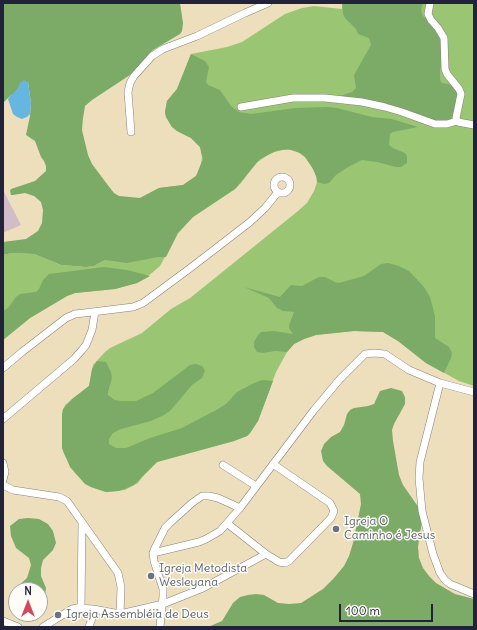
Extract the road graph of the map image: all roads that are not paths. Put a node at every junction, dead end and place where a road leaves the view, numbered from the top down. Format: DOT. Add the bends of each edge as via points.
graph roads {
  1 [pos="268,3"];
  2 [pos="430,3"];
  3 [pos="241,107"];
  4 [pos="457,121"];
  5 [pos="474,125"];
  6 [pos="131,132"];
  7 [pos="278,192"];
  8 [pos="95,312"];
  9 [pos="3,368"];
  10 [pos="440,384"];
  11 [pos="474,392"];
  12 [pos="3,419"];
  13 [pos="3,463"];
  14 [pos="273,464"];
  15 [pos="223,465"];
  16 [pos="3,480"];
  17 [pos="3,485"];
  18 [pos="256,486"];
  19 [pos="240,508"];
  20 [pos="82,524"];
  21 [pos="228,524"];
  22 [pos="153,553"];
  23 [pos="266,554"];
  24 [pos="474,594"];
  25 [pos="163,604"];
  26 [pos="81,608"];
  27 [pos="93,609"];
  28 [pos="120,614"];
  29 [pos="92,618"];
  30 [pos="3,621"];
  31 [pos="18,627"];
  32 [pos="43,627"];
  33 [pos="89,627"];
  34 [pos="94,627"];
  35 [pos="160,627"];
  1 -- 6 [label="street" via="152,56 130,83 128,92"];
  2 -- 4 [label="street" via="430,20 444,38 445,69 461,94 456,114"];
  3 -- 4 [label="street" via="293,98 325,98 385,107 435,124"];
  4 -- 5 [label="street"];
  7 -- 8 [label="street" via="250,222 143,303 133,308"];
  8 -- 9 [label="street" via="74,314 66,318"];
  8 -- 12 [label="street" via="92,330 82,350"];
  10 -- 11 [label="street"];
  10 -- 14 [label="street" via="404,368 385,354 365,354 314,410"];
  10 -- 24 [label="street" via="420,462 422,511 433,554 443,576 450,584"];
  13 -- 16 [label="street" via="6,472"];
  14 -- 18 [label="street"];
  14 -- 23 [label="street" via="330,503 334,512 289,561 279,562"];
  15 -- 18 [label="street"];
  17 -- 20 [label="street" via="24,492 65,499"];
  18 -- 19 [label="street"];
  19 -- 21 [label="street"];
  19 -- 22 [label="street" via="209,496 200,497 168,525"];
  20 -- 26 [label="street"];
  20 -- 28 [label="street" via="118,573 121,587"];
  21 -- 22 [label="street" via="206,539"];
  21 -- 23 [label="street"];
  22 -- 25 [label="street" via="163,589"];
  23 -- 25 [label="street" via="203,588"];
  25 -- 28 [label="street"];
  25 -- 35 [label="street"];
  26 -- 27 [label="street"];
  26 -- 32 [label="street" via="72,610"];
  27 -- 28 [label="street"];
  27 -- 29 [label="street"];
  29 -- 33 [label="street"];
  29 -- 34 [label="street"];
  30 -- 31 [label="street"];
}
